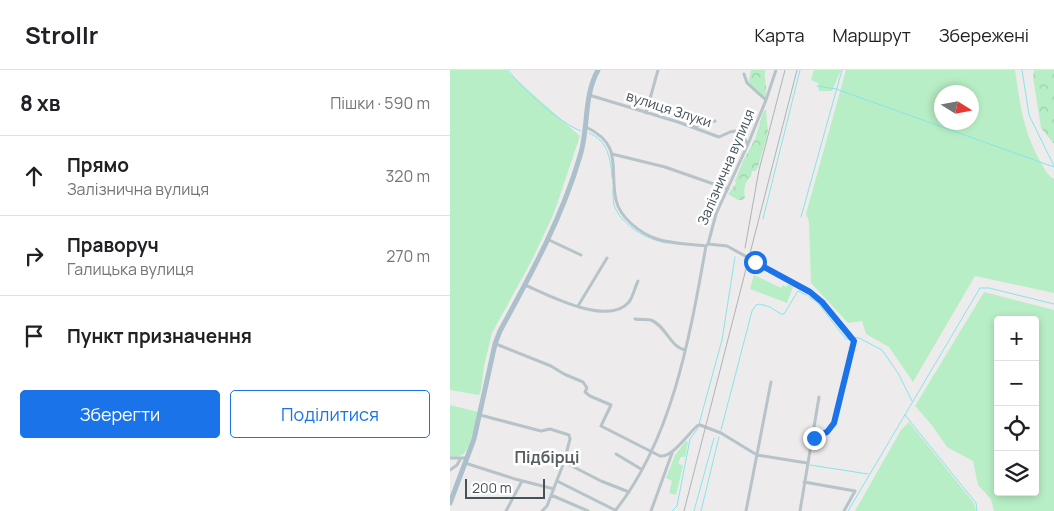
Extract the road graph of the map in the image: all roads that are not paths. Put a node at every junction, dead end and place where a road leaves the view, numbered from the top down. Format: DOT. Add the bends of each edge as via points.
graph roads {
  1 [pos="598,70"];
  2 [pos="658,70"];
  3 [pos="776,70"];
  4 [pos="744,74"];
  5 [pos="588,95"];
  6 [pos="766,100"];
  7 [pos="646,113"];
  8 [pos="715,121"];
  9 [pos="585,126"];
  10 [pos="692,127"];
  11 [pos="742,130"];
  12 [pos="752,134"];
  13 [pos="748,144"];
  14 [pos="612,154"];
  15 [pos="728,189"];
  16 [pos="549,240"];
  17 [pos="707,245"];
  18 [pos="581,255"];
  19 [pos="607,258"];
  20 [pos="638,281"];
  21 [pos="525,285"];
  22 [pos="578,306"];
  23 [pos="635,320"];
  24 [pos="495,344"];
  25 [pos="685,350"];
  26 [pos="772,382"];
  27 [pos="819,397"];
  28 [pos="480,415"];
  29 [pos="811,443"];
  30 [pos="651,450"];
  31 [pos="673,453"];
  32 [pos="616,454"];
  33 [pos="757,455"];
  34 [pos="450,458"];
  35 [pos="465,459"];
  36 [pos="564,462"];
  37 [pos="808,463"];
  38 [pos="642,469"];
  39 [pos="450,470"];
  40 [pos="522,481"];
  41 [pos="557,481"];
  42 [pos="804,482"];
  43 [pos="554,489"];
  44 [pos="629,492"];
  45 [pos="551,495"];
  46 [pos="450,503"];
  47 [pos="506,511"];
  48 [pos="542,511"];
  49 [pos="588,511"];
  50 [pos="615,511"];
  51 [pos="651,511"];
  52 [pos="746,511"];
  53 [pos="800,511"];
  54 [pos="844,511"];
  1 -- 5 [label="main road"];
  2 -- 7 [label="street"];
  3 -- 6 [label="street, Залізнична вулиця"];
  4 -- 6 [label="street, Залізнична вулиця" via="747,83"];
  5 -- 7 [label="street, вулиця Злуки"];
  5 -- 9 [label="main road"];
  6 -- 12 [label="street, Залізнична вулиця"];
  7 -- 10 [label="street, вулиця Злуки"];
  8 -- 10 [label="street"];
  9 -- 14 [label="street" via="601,136"];
  9 -- 16 [label="main road" via="580,155"];
  10 -- 11 [label="street, вулиця Злуки" via="719,137"];
  11 -- 12 [label="street"];
  11 -- 13 [label="street"];
  12 -- 13 [label="street, Залізнична вулиця"];
  13 -- 15 [label="street, Залізнична вулиця"];
  14 -- 15 [label="street" via="665,167"];
  14 -- 17 [label="street, Залізнична вулиця" via="616,199 628,220 659,240"];
  15 -- 17 [label="street, Залізнична вулиця"];
  16 -- 18 [label="street"];
  16 -- 21 [label="main road"];
  17 -- 25 [label="street"];
  17 -- 29 [label="street, Залізнична вулиця" via="727,246 807,290 822,302 854,341 834,423"];
  19 -- 22 [label="street"];
  20 -- 22 [label="street" via="630,300 617,309 595,312"];
  21 -- 22 [label="street"];
  21 -- 24 [label="main road"];
  23 -- 25 [label="street" via="650,320 661,327 676,346"];
  24 -- 28 [label="main road"];
  24 -- 30 [label="street" via="583,382 588,388 585,392 611,405 601,426"];
  25 -- 30 [label="street" via="670,407"];
  26 -- 33 [label="street"];
  27 -- 29 [label="street"];
  28 -- 35 [label="main road"];
  28 -- 36 [label="street" via="541,432 550,429 569,435"];
  29 -- 37 [label="street"];
  30 -- 31 [label="street" via="662,456"];
  30 -- 38 [label="street"];
  31 -- 33 [label="street" via="698,425 732,439"];
  31 -- 51 [label="street"];
  32 -- 38 [label="street"];
  33 -- 37 [label="street"];
  33 -- 52 [label="street"];
  34 -- 35 [label="street"];
  35 -- 39 [label="street"];
  35 -- 40 [label="street"];
  35 -- 46 [label="main road"];
  36 -- 41 [label="street"];
  36 -- 44 [label="street"];
  37 -- 42 [label="street"];
  38 -- 44 [label="street"];
  40 -- 43 [label="street"];
  40 -- 47 [label="street"];
  41 -- 43 [label="street"];
  41 -- 50 [label="street"];
  42 -- 53 [label="street"];
  42 -- 54 [label="street" via="854,491"];
  43 -- 45 [label="street"];
  44 -- 50 [label="street"];
  45 -- 48 [label="street"];
  45 -- 49 [label="street"];
}
